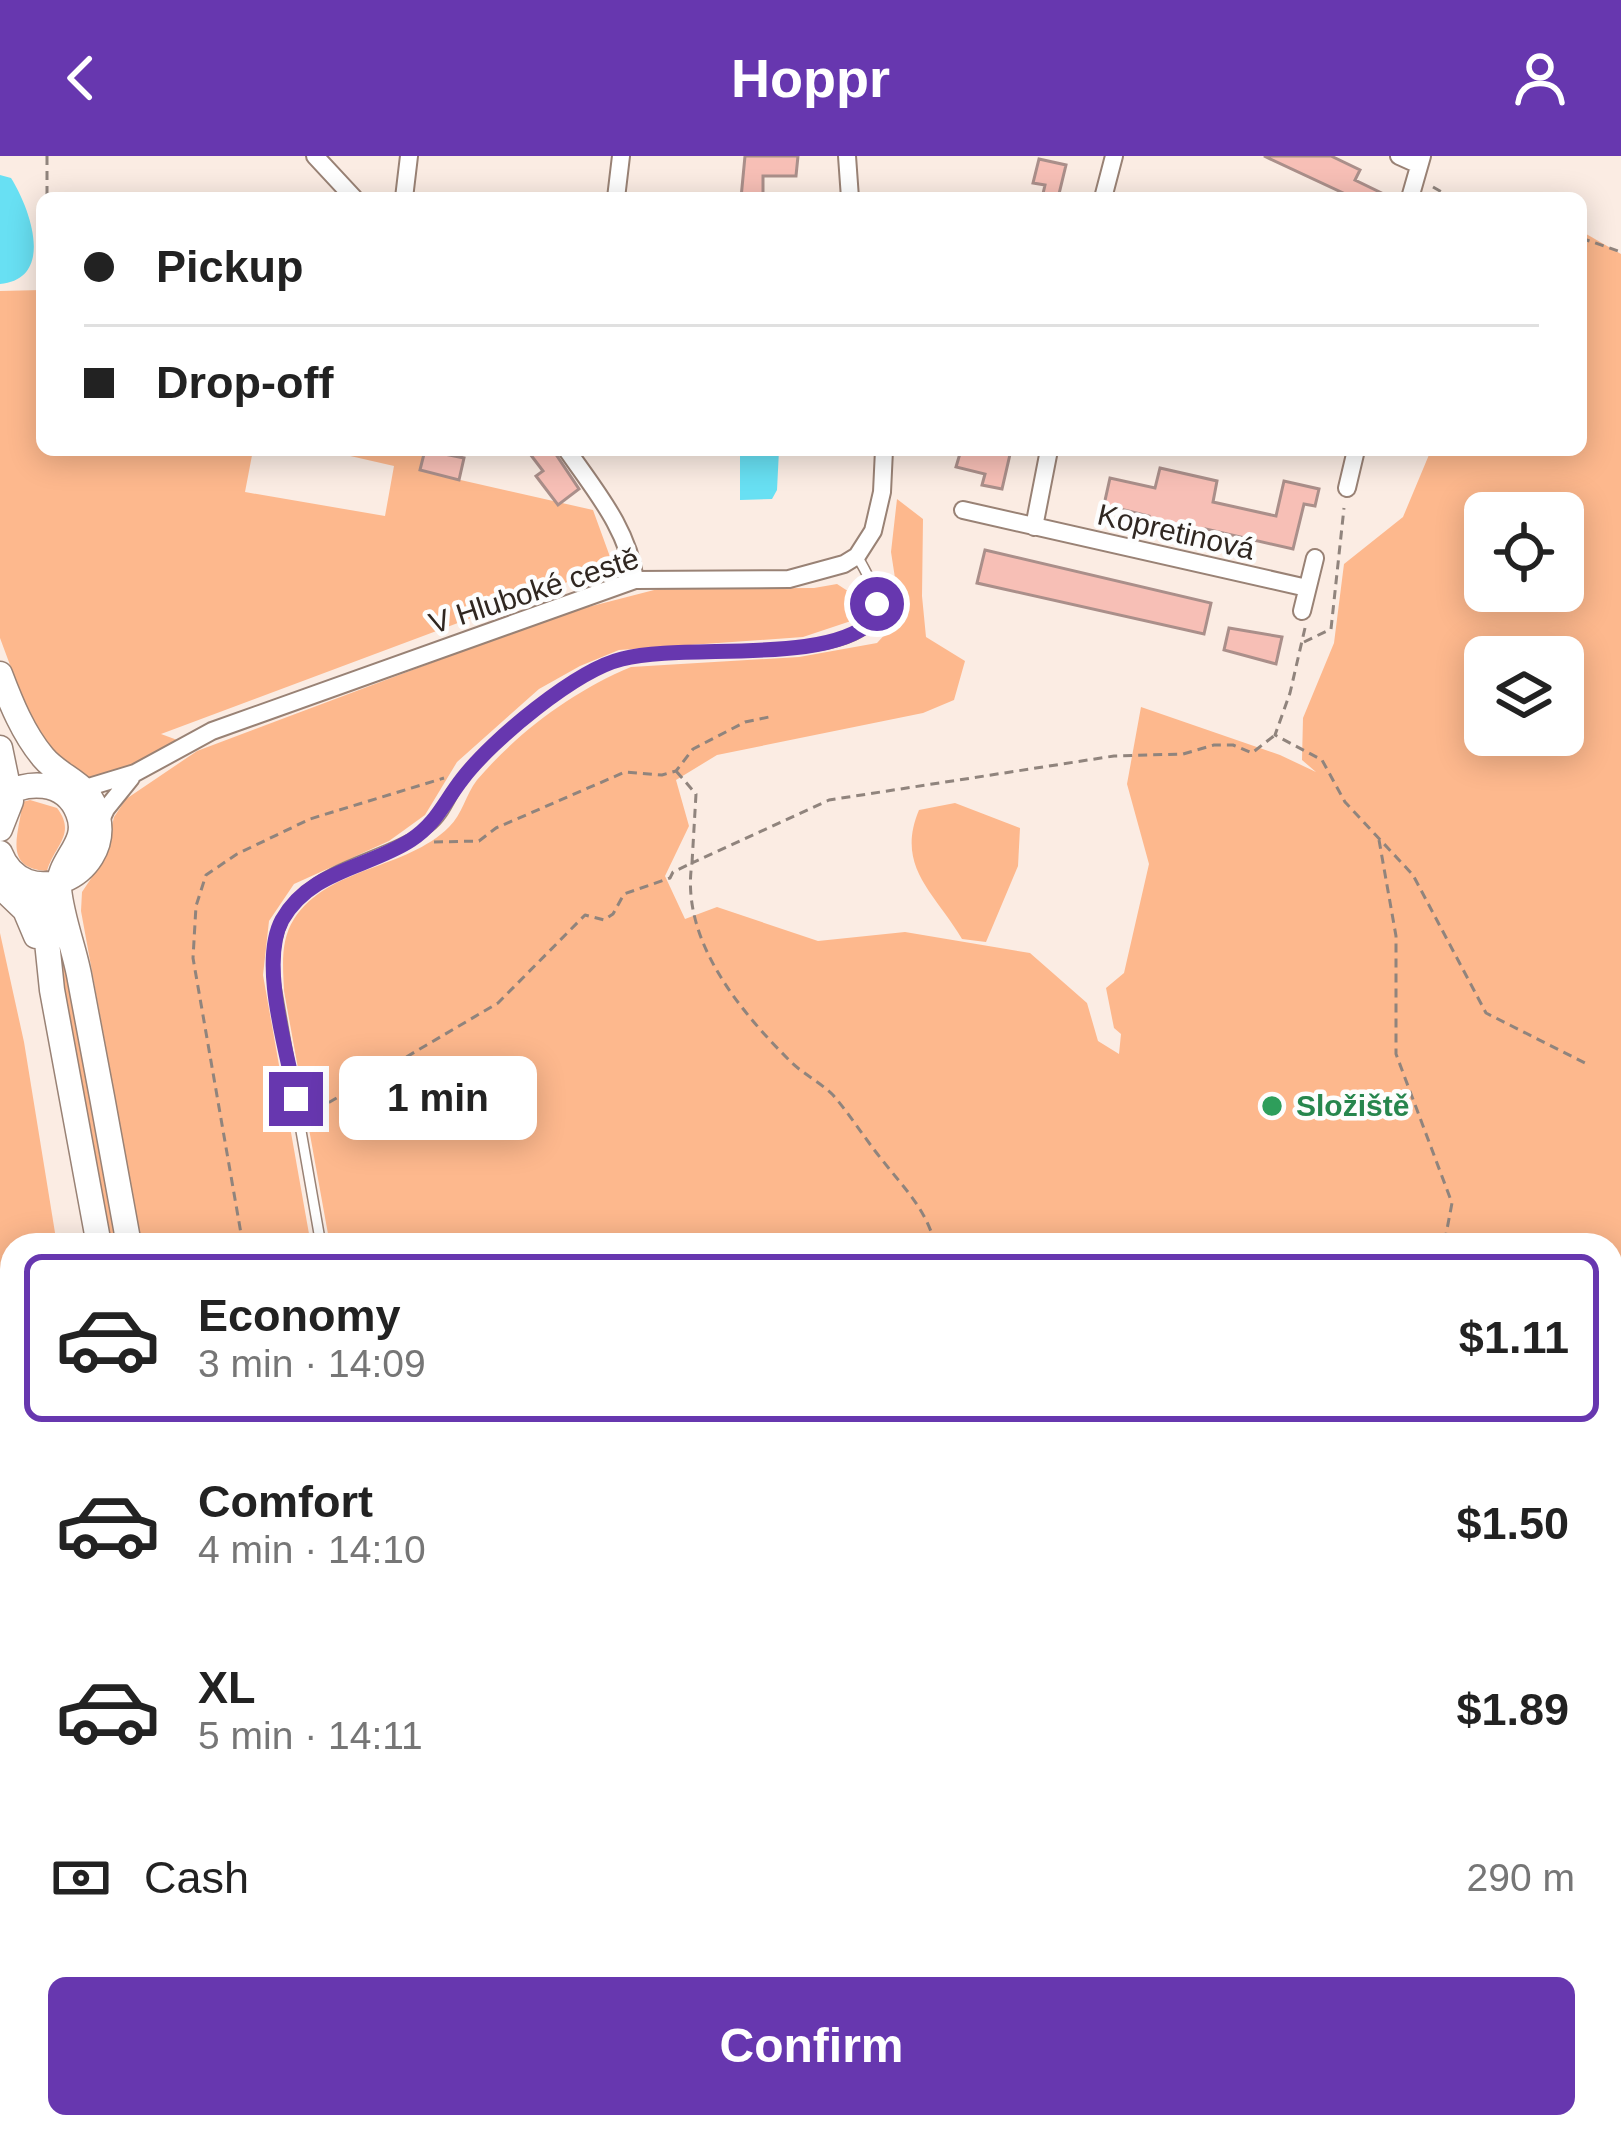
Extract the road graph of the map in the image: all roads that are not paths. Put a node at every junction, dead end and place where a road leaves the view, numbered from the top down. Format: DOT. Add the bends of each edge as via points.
graph roads {
  1 [pos="315,156"];
  2 [pos="409,156"];
  3 [pos="621,156"];
  4 [pos="847,156"];
  5 [pos="1114,156"];
  6 [pos="1399,156"];
  7 [pos="1420,161"];
  8 [pos="348,192"];
  9 [pos="405,192"];
  10 [pos="617,192"];
  11 [pos="850,192"];
  12 [pos="1105,192"];
  13 [pos="1412,192"];
  14 [pos="571,456"];
  15 [pos="884,456"];
  16 [pos="1048,456"];
  17 [pos="1355,456"];
  18 [pos="1347,488"];
  19 [pos="963,510"];
  20 [pos="1034,527"];
  21 [pos="857,556"];
  22 [pos="1315,558"];
  23 [pos="635,580"];
  24 [pos="1307,588"];
  25 [pos="1302,611"];
  26 [pos="0,674"];
  27 [pos="0,748"];
  28 [pos="135,773"];
  29 [pos="66,789"];
  30 [pos="5,794"];
  31 [pos="99,824"];
  32 [pos="0,829"];
  33 [pos="8,873"];
  34 [pos="70,877"];
  35 [pos="97,1233"];
  36 [pos="127,1233"];
  37 [pos="319,1233"];
  1 -- 8 [label="street"];
  2 -- 9 [label="street"];
  3 -- 10 [label="street"];
  4 -- 11 [label="street"];
  5 -- 12 [label="street"];
  6 -- 7 [label="street"];
  7 -- 13 [label="street"];
  14 -- 23 [label="street" via="616,521"];
  15 -- 21 [label="street" via="879,512"];
  16 -- 20 [label="street"];
  17 -- 18 [label="street"];
  19 -- 20 [label="street, Kopretinová"];
  20 -- 24 [label="street, Kopretinová"];
  21 -- 23 [label="street, V Hluboké cestě" via="801,578"];
  21 -- 37 [label="lane" via="877,604 861,631 816,645 637,657 598,668 521,722 463,778 436,822 298,897 281,921 273,971"];
  22 -- 24 [label="street"];
  23 -- 28 [label="street, V Hluboké cestě" via="212,730"];
  24 -- 25 [label="street"];
  26 -- 29 [label="main road" via="27,768"];
  27 -- 30 [label="main road"];
  28 -- 29 [label="street, V Hluboké cestě"];
  28 -- 31 [label="street, V Hluboké cestě"];
  29 -- 30 [label="main road" via="32,785"];
  29 -- 31 [label="main road"];
  29 -- 34 [label="main road" via="82,829 62,865"];
  30 -- 32 [label="main road" via="11,807"];
  31 -- 34 [label="main road" via="97,848"];
  33 -- 34 [label="main road" via="44,885"];
  33 -- 35 [label="main road" via="35,893 41,910"];
  34 -- 36 [label="main road" via="79,974"];
}
